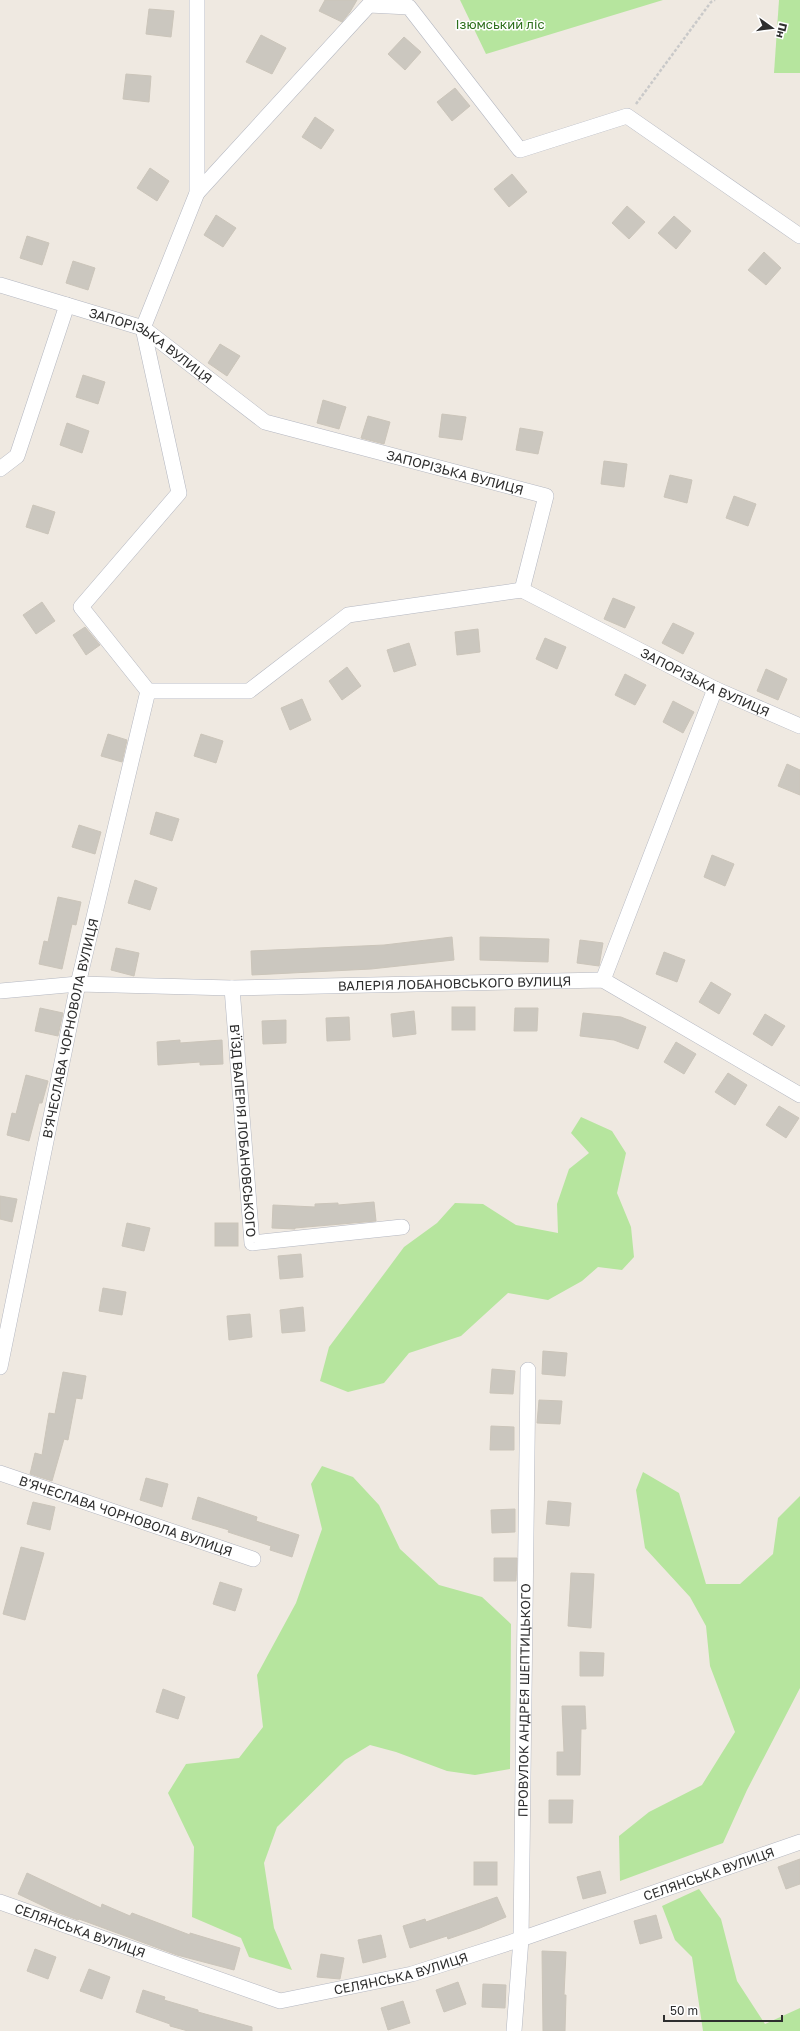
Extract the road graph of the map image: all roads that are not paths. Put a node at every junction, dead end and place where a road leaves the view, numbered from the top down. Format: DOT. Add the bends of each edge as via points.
graph roads {
  1 [pos="197,0"];
  2 [pos="197,193"];
  3 [pos="800,236"];
  4 [pos="0,285"];
  5 [pos="67,305"];
  6 [pos="142,328"];
  7 [pos="0,469"];
  8 [pos="522,590"];
  9 [pos="715,689"];
  10 [pos="148,691"];
  11 [pos="800,726"];
  12 [pos="603,980"];
  13 [pos="78,984"];
  14 [pos="232,988"];
  15 [pos="0,991"];
  16 [pos="800,1095"];
  17 [pos="402,1228"];
  18 [pos="0,1367"];
  19 [pos="528,1370"];
  20 [pos="0,1473"];
  21 [pos="253,1559"];
  22 [pos="800,1842"];
  23 [pos="0,1902"];
  24 [pos="521,1939"];
  25 [pos="514,2031"];
  1 -- 2 [label="street"];
  2 -- 3 [label="street" via="370,5 409,7 520,150 627,116"];
  2 -- 6 [label="street"];
  4 -- 5 [label="street, ЗАПОРІЗЬКА ВУЛИЦЯ"];
  5 -- 6 [label="street, ЗАПОРІЗЬКА ВУЛИЦЯ"];
  5 -- 7 [label="street" via="16,456"];
  6 -- 8 [label="street, ЗАПОРІЗЬКА ВУЛИЦЯ" via="265,422 546,496"];
  6 -- 10 [label="street" via="179,493 81,606"];
  8 -- 9 [label="street, ЗАПОРІЗЬКА ВУЛИЦЯ"];
  8 -- 10 [label="street" via="348,615 249,690"];
  9 -- 11 [label="street, ЗАПОРІЗЬКА ВУЛИЦЯ"];
  9 -- 12 [label="street"];
  10 -- 13 [label="street, В'ЯЧЕСЛАВА ЧОРНОВОЛА ВУЛИЦЯ"];
  12 -- 14 [label="street, ВАЛЕРІЯ ЛОБАНОВСЬКОГО ВУЛИЦЯ"];
  12 -- 16 [label="street"];
  13 -- 14 [label="street, ВАЛЕРІЯ ЛОБАНОВСЬКОГО ВУЛИЦЯ"];
  13 -- 15 [label="street, ВАЛЕРІЯ ЛОБАНОВСЬКОГО ВУЛИЦЯ"];
  13 -- 18 [label="street, В'ЯЧЕСЛАВА ЧОРНОВОЛА ВУЛИЦЯ"];
  14 -- 17 [label="street, В’ЇЗД ВАЛЕРІЯ ЛОБАНОВСЬКОГО" via="252,1243"];
  19 -- 24 [label="street, ПРОВУЛОК АНДРЕЯ ШЕПТИЦЬКОГО"];
  20 -- 21 [label="street, В'ЯЧЕСЛАВА ЧОРНОВОЛА ВУЛИЦЯ"];
  22 -- 24 [label="street, СЕЛЯНСЬКА ВУЛИЦЯ"];
  23 -- 24 [label="street, СЕЛЯНСЬКА ВУЛИЦЯ" via="280,2001 412,1974"];
  24 -- 25 [label="street, ПРОВУЛОК АНДРЕЯ ШЕПТИЦЬКОГО"];
}
